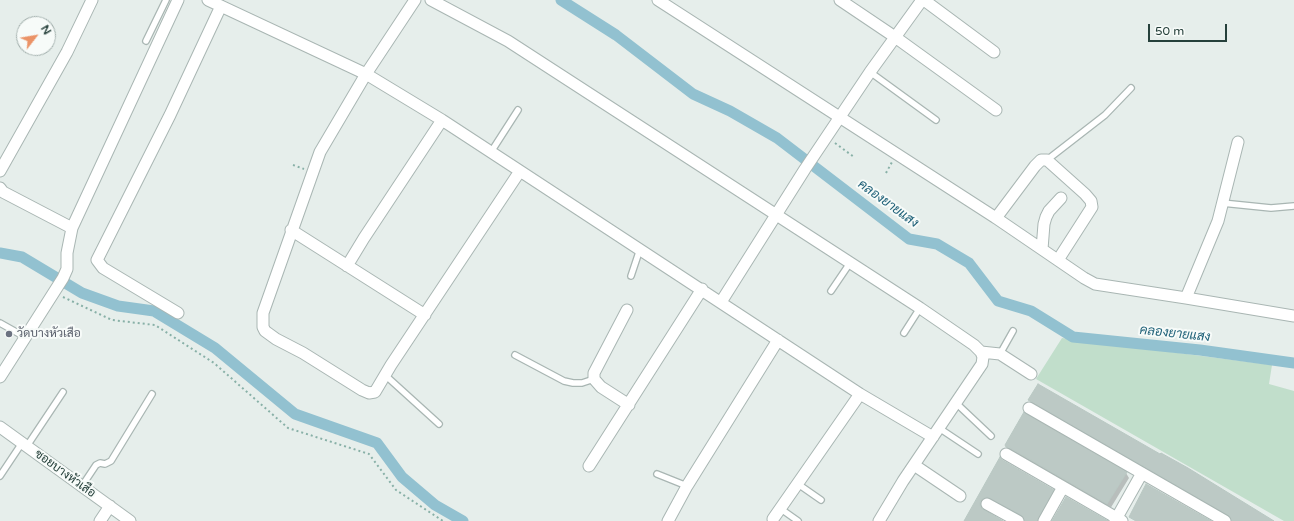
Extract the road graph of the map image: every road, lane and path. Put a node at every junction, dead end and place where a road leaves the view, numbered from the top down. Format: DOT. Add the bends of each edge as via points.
graph roads {
  1 [pos="92,0"];
  2 [pos="166,0"];
  3 [pos="178,0"];
  4 [pos="208,0"];
  5 [pos="415,0"];
  6 [pos="431,0"];
  7 [pos="658,0"];
  8 [pos="840,0"];
  9 [pos="923,0"];
  10 [pos="223,4"];
  11 [pos="895,37"];
  12 [pos="146,41"];
  13 [pos="994,52"];
  14 [pos="870,72"];
  15 [pos="366,74"];
  16 [pos="1131,88"];
  17 [pos="518,110"];
  18 [pos="996,110"];
  19 [pos="840,119"];
  20 [pos="442,120"];
  21 [pos="936,120"];
  22 [pos="828,137"];
  23 [pos="1238,142"];
  24 [pos="491,152"];
  25 [pos="854,157"];
  26 [pos="1047,160"];
  27 [pos="0,171"];
  28 [pos="520,171"];
  29 [pos="0,188"];
  30 [pos="1061,198"];
  31 [pos="1222,203"];
  32 [pos="1294,206"];
  33 [pos="776,215"];
  34 [pos="996,218"];
  35 [pos="72,228"];
  36 [pos="291,230"];
  37 [pos="640,249"];
  38 [pos="1042,249"];
  39 [pos="1058,260"];
  40 [pos="850,263"];
  41 [pos="347,266"];
  42 [pos="631,276"];
  43 [pos="702,290"];
  44 [pos="832,291"];
  45 [pos="54,293"];
  46 [pos="1186,298"];
  47 [pos="721,302"];
  48 [pos="920,308"];
  49 [pos="626,310"];
  50 [pos="178,313"];
  51 [pos="425,315"];
  52 [pos="1294,316"];
  53 [pos="0,323"];
  54 [pos="1013,331"];
  55 [pos="904,333"];
  56 [pos="25,337"];
  57 [pos="778,340"];
  58 [pos="981,352"];
  59 [pos="1000,354"];
  60 [pos="515,355"];
  61 [pos="1031,374"];
  62 [pos="385,375"];
  63 [pos="0,377"];
  64 [pos="594,379"];
  65 [pos="63,392"];
  66 [pos="152,394"];
  67 [pos="860,394"];
  68 [pos="956,403"];
  69 [pos="629,405"];
  70 [pos="1029,408"];
  71 [pos="438,424"];
  72 [pos="0,427"];
  73 [pos="939,428"];
  74 [pos="991,436"];
  75 [pos="933,437"];
  76 [pos="24,445"];
  77 [pos="978,454"];
  78 [pos="1006,454"];
  79 [pos="914,465"];
  80 [pos="588,466"];
  81 [pos="1142,473"];
  82 [pos="657,474"];
  83 [pos="0,476"];
  84 [pos="798,484"];
  85 [pos="82,486"];
  86 [pos="687,486"];
  87 [pos="1063,487"];
  88 [pos="960,496"];
  89 [pos="821,500"];
  90 [pos="987,504"];
  91 [pos="110,506"];
  92 [pos="781,509"];
  93 [pos="773,519"];
  94 [pos="1118,520"];
  95 [pos="100,521"];
  96 [pos="130,521"];
  97 [pos="443,521"];
  98 [pos="668,521"];
  99 [pos="798,521"];
  100 [pos="879,521"];
  101 [pos="1018,521"];
  102 [pos="1044,521"];
  103 [pos="1225,521"];
  1 -- 27 [label="street" via="67,52"];
  2 -- 12 [label="lane"];
  3 -- 35 [label="street"];
  4 -- 10 [label="street"];
  5 -- 15 [label="street"];
  6 -- 33 [label="street" via="508,42"];
  7 -- 19 [label="street"];
  8 -- 11 [label="street"];
  9 -- 11 [label="street"];
  9 -- 13 [label="street"];
  10 -- 15 [label="street"];
  10 -- 50 [label="street" via="98,260 103,268"];
  11 -- 14 [label="street"];
  11 -- 18 [label="street"];
  14 -- 19 [label="street"];
  14 -- 21 [label="lane"];
  15 -- 20 [label="street"];
  15 -- 36 [label="street" via="320,152"];
  16 -- 26 [label="lane" via="1105,115"];
  17 -- 24 [label="lane"];
  19 -- 22 [label="street"];
  19 -- 34 [label="street"];
  20 -- 24 [label="street"];
  20 -- 41 [label="street"];
  22 -- 25 [label="path"];
  22 -- 33 [label="street"];
  23 -- 31 [label="street"];
  24 -- 28 [label="street"];
  26 -- 34 [label="street" via="1042,160 1035,166"];
  26 -- 39 [label="street" via="1085,194 1092,207"];
  28 -- 37 [label="street"];
  28 -- 51 [label="street"];
  29 -- 35 [label="street" via="3,192"];
  30 -- 38 [label="street" via="1046,217"];
  31 -- 32 [label="lane" via="1271,208"];
  31 -- 46 [label="street" via="1218,221"];
  33 -- 40 [label="street"];
  33 -- 47 [label="street"];
  34 -- 38 [label="street"];
  35 -- 45 [label="street" via="67,269"];
  36 -- 41 [label="street"];
  36 -- 62 [label="street" via="263,313 265,331 369,393 375,392"];
  37 -- 42 [label="lane"];
  37 -- 43 [label="street"];
  38 -- 39 [label="street"];
  39 -- 46 [label="street" via="1095,284"];
  40 -- 44 [label="lane"];
  40 -- 48 [label="street"];
  41 -- 51 [label="street"];
  43 -- 47 [label="street"];
  43 -- 69 [label="street"];
  45 -- 56 [label="street"];
  45 -- 97 [label="path" via="112,320 155,325 214,363 288,428 369,454 396,490"];
  46 -- 52 [label="street"];
  47 -- 57 [label="street"];
  48 -- 55 [label="lane"];
  48 -- 58 [label="street"];
  49 -- 64 [label="street" via="594,373"];
  51 -- 62 [label="street"];
  53 -- 56 [label="lane"];
  54 -- 59 [label="lane"];
  56 -- 63 [label="street"];
  57 -- 67 [label="street"];
  57 -- 86 [label="street"];
  58 -- 59 [label="street"];
  58 -- 68 [label="street" via="982,364"];
  59 -- 61 [label="street"];
  60 -- 64 [label="lane" via="573,384"];
  62 -- 71 [label="lane"];
  64 -- 69 [label="street" via="601,387"];
  65 -- 76 [label="lane"];
  66 -- 85 [label="lane" via="111,461 96,466"];
  67 -- 75 [label="street"];
  67 -- 84 [label="street"];
  68 -- 73 [label="street"];
  68 -- 74 [label="lane"];
  69 -- 80 [label="street"];
  70 -- 81 [label="street"];
  72 -- 76 [label="street, ซอยบางหัวเสือ"];
  73 -- 75 [label="street"];
  73 -- 77 [label="lane"];
  75 -- 79 [label="street"];
  76 -- 83 [label="lane"];
  76 -- 85 [label="street, ซอยบางหัวเสือ"];
  78 -- 87 [label="street"];
  79 -- 88 [label="street"];
  79 -- 100 [label="street"];
  81 -- 94 [label="street"];
  81 -- 103 [label="street"];
  82 -- 86 [label="lane"];
  84 -- 89 [label="lane"];
  84 -- 92 [label="street"];
  85 -- 91 [label="street, ซอยบางหัวเสือ"];
  86 -- 98 [label="street"];
  87 -- 94 [label="street"];
  87 -- 102 [label="street"];
  90 -- 101 [label="street"];
  91 -- 95 [label="street"];
  91 -- 96 [label="street, ซอยบางหัวเสือ"];
  92 -- 93 [label="street"];
  92 -- 99 [label="lane"];
}
